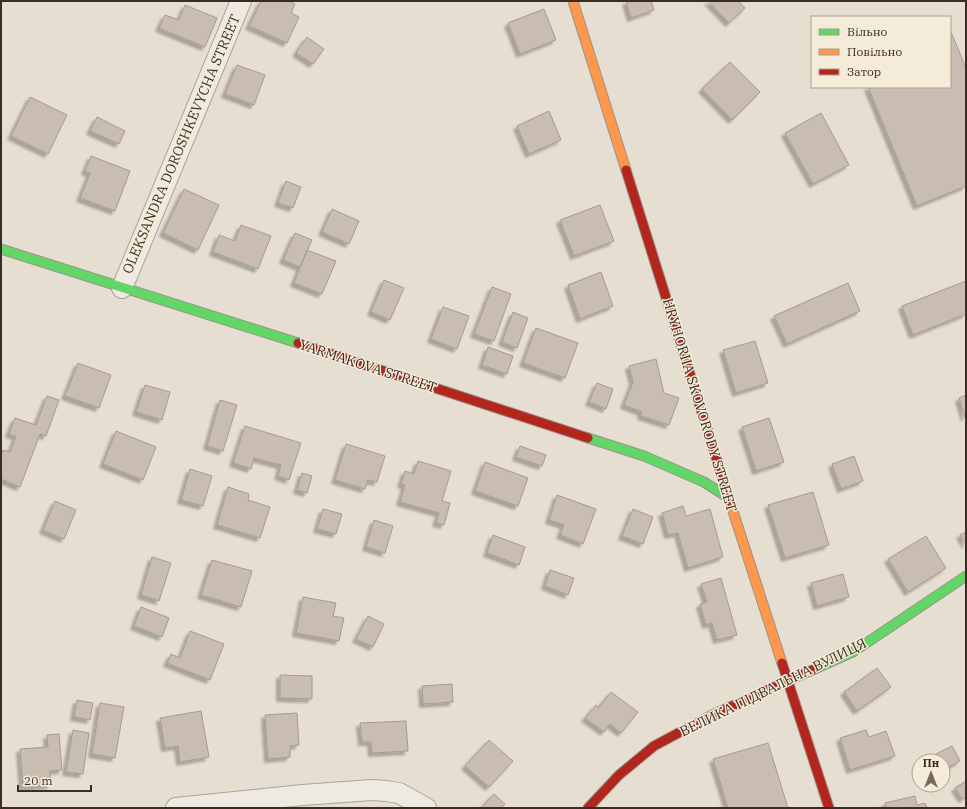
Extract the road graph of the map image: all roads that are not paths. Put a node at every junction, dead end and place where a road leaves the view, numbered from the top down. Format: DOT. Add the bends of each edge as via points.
graph roads {
  1 [pos="241,1"];
  2 [pos="573,1"];
  3 [pos="1,249"];
  4 [pos="122,288"];
  5 [pos="729,498"];
  6 [pos="966,576"];
  7 [pos="787,681"];
  8 [pos="176,808"];
  9 [pos="426,808"];
  10 [pos="588,808"];
  11 [pos="829,808"];
  1 -- 4 [label="street, OLEKSANDRA DOROSHKEVYCHA STREET"];
  2 -- 5 [label="street, HRYHORIIA SKOVORODY STREET"];
  3 -- 4 [label="street, YARMAKOVA STREET"];
  4 -- 5 [label="street, YARMAKOVA STREET" via="644,456 704,482"];
  5 -- 7 [label="street, HRYHORIIA SKOVORODY STREET"];
  6 -- 7 [label="street, ВЕЛИКА ПІДВАЛЬНА ВУЛИЦЯ" via="853,652"];
  7 -- 10 [label="street, ВЕЛИКА ПІДВАЛЬНА ВУЛИЦЯ" via="712,715 654,746 638,758"];
  7 -- 11 [label="street, HRYHORIIA SKOVORODY STREET"];
  8 -- 9 [label="street" via="372,790 398,793"];
}
